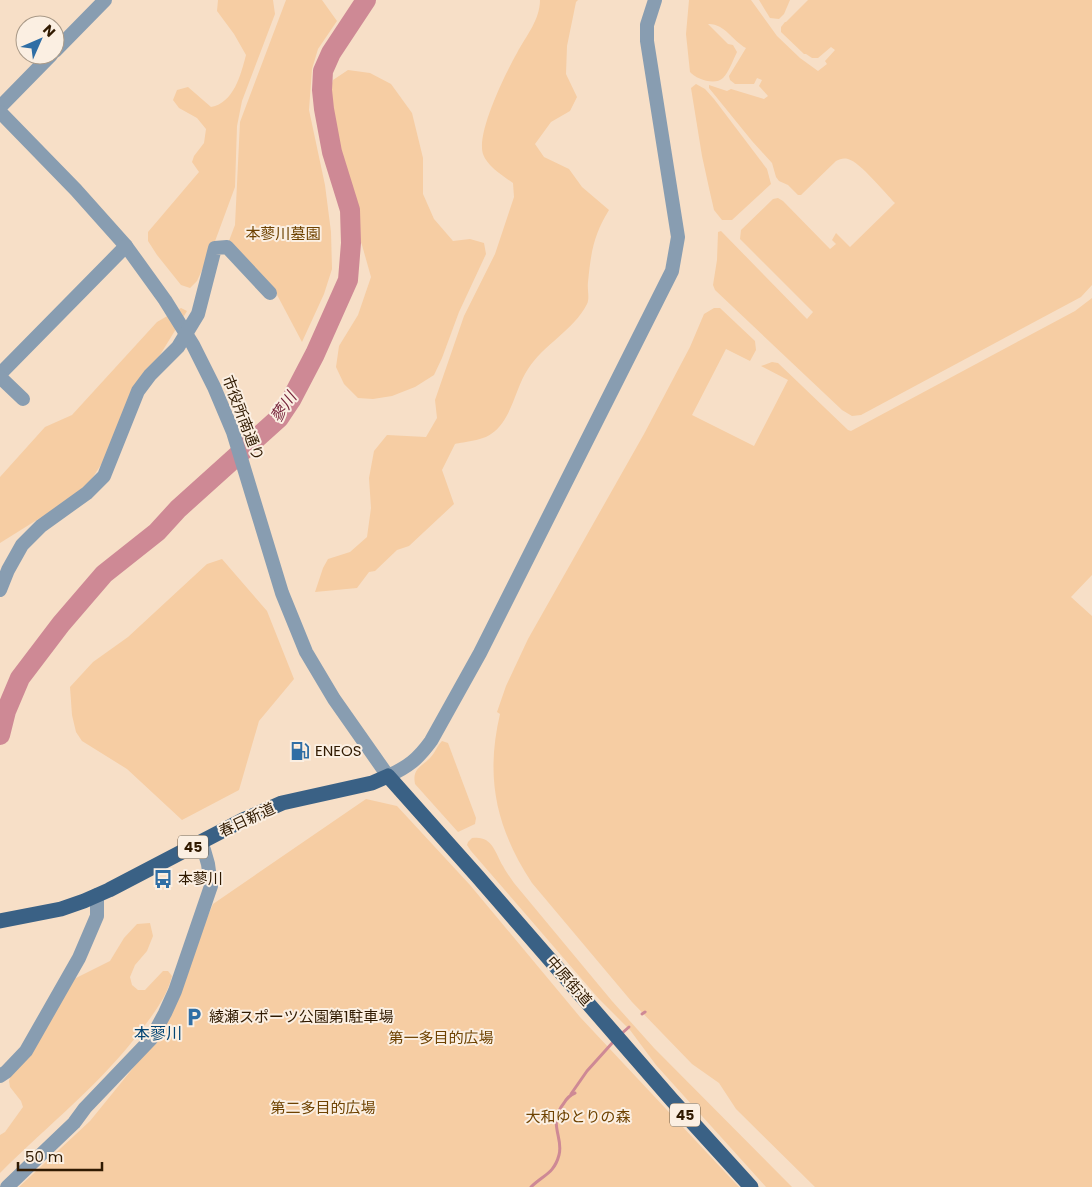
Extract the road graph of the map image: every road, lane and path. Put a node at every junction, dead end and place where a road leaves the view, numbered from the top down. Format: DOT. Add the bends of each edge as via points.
graph roads {
  1 [pos="105,0"];
  2 [pos="655,0"];
  3 [pos="65,41"];
  4 [pos="41,65"];
  5 [pos="0,106"];
  6 [pos="0,112"];
  7 [pos="126,246"];
  8 [pos="270,293"];
  9 [pos="0,375"];
  10 [pos="23,399"];
  11 [pos="0,590"];
  12 [pos="388,776"];
  13 [pos="200,843"];
  14 [pos="97,895"];
  15 [pos="0,921"];
  16 [pos="0,1076"];
  17 [pos="7,1187"];
  18 [pos="751,1187"];
  1 -- 3 [label="street"];
  2 -- 12 [label="street" via="647,25 647,41 678,237 672,271 480,653 431,742 405,768"];
  4 -- 5 [label="street"];
  6 -- 7 [label="street, 市役所南通り"];
  7 -- 9 [label="street"];
  7 -- 12 [label="street, 市役所南通り" via="193,345 223,408 242,457 276,575 306,652 334,699"];
  8 -- 11 [label="street" via="227,248 215,248 198,314 178,347 138,391 104,476 22,545"];
  9 -- 10 [label="street"];
  12 -- 13 [label="main road, 春日新道 / 45" via="372,783 282,804"];
  12 -- 18 [label="main road, 中原街道 / 45"];
  13 -- 14 [label="main road, 春日新道 / 45"];
  13 -- 17 [label="street" via="212,886 184,967 151,1039 68,1129"];
  14 -- 15 [label="main road, 春日新道 / 45" via="62,909"];
  14 -- 16 [label="street" via="97,916 79,958 26,1051"];
}
